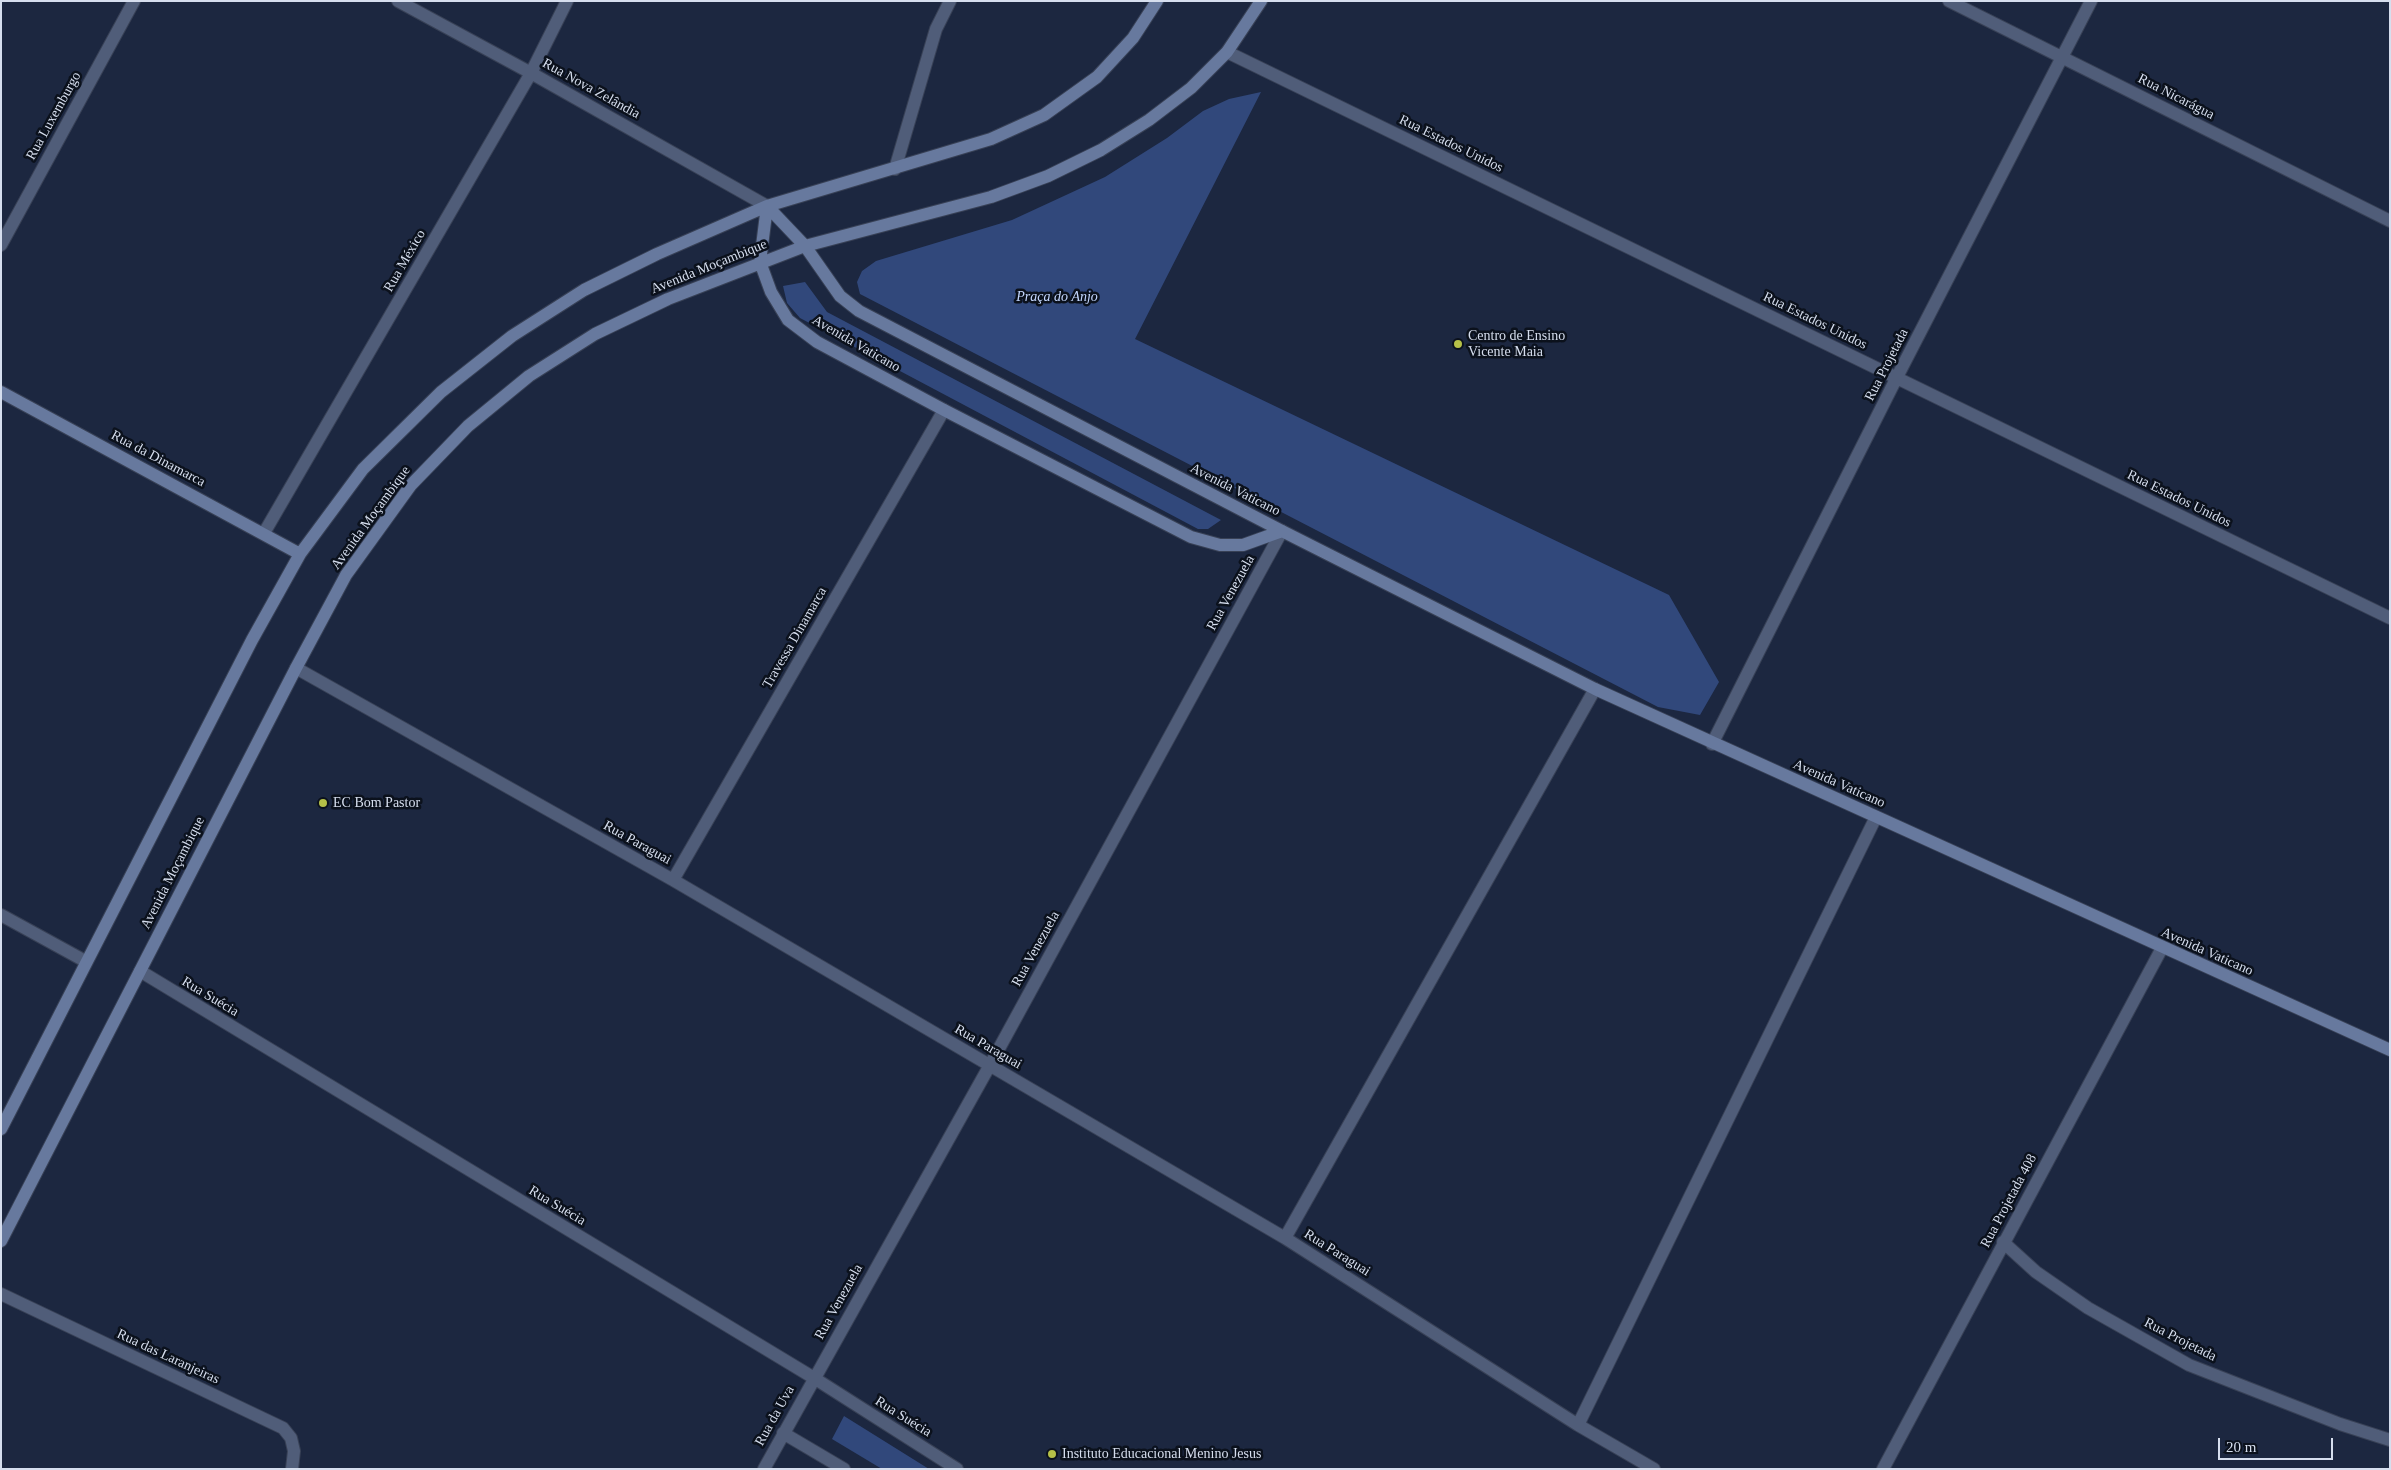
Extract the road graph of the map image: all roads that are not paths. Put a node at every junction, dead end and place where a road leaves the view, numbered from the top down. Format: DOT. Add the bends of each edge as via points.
graph roads {
  1 [pos="134,1"];
  2 [pos="398,1"];
  3 [pos="567,1"];
  4 [pos="950,1"];
  5 [pos="1157,1"];
  6 [pos="1261,1"];
  7 [pos="1949,1"];
  8 [pos="2091,1"];
  9 [pos="1227,52"];
  10 [pos="2063,57"];
  11 [pos="531,73"];
  12 [pos="896,169"];
  13 [pos="767,206"];
  14 [pos="2390,221"];
  15 [pos="1,245"];
  16 [pos="805,246"];
  17 [pos="760,262"];
  18 [pos="1897,377"];
  19 [pos="1,392"];
  20 [pos="944,410"];
  21 [pos="1282,531"];
  22 [pos="264,534"];
  23 [pos="300,554"];
  24 [pos="2390,618"];
  25 [pos="296,668"];
  26 [pos="1595,689"];
  27 [pos="1712,744"];
  28 [pos="1876,817"];
  29 [pos="673,880"];
  30 [pos="1,916"];
  31 [pos="2162,948"];
  32 [pos="86,961"];
  33 [pos="140,972"];
  34 [pos="2390,1050"];
  35 [pos="990,1065"];
  36 [pos="1,1129"];
  37 [pos="1284,1238"];
  38 [pos="1,1241"];
  39 [pos="2004,1242"];
  40 [pos="1,1294"];
  41 [pos="814,1378"];
  42 [pos="1578,1425"];
  43 [pos="783,1433"];
  44 [pos="2390,1440"];
  45 [pos="292,1469"];
  46 [pos="764,1469"];
  47 [pos="844,1469"];
  48 [pos="957,1469"];
  49 [pos="1654,1469"];
  50 [pos="1883,1469"];
  1 -- 15 [label="street, Rua Luxemburgo"];
  2 -- 11 [label="street, Rua Nova Zelândia"];
  3 -- 11 [label="street, Rua México"];
  4 -- 12 [label="street" via="936,29"];
  5 -- 12 [label="main road" via="1133,38 1097,77 1044,115 991,139"];
  6 -- 9 [label="main road, Avenida Moçambique"];
  7 -- 10 [label="street, Rua Nicarágua"];
  8 -- 10 [label="street, Rua Projetada"];
  9 -- 16 [label="main road, Avenida Moçambique" via="1191,88 1149,120 1101,150 1048,176 991,197"];
  9 -- 18 [label="street, Rua Estados Unidos"];
  10 -- 14 [label="street, Rua Nicarágua"];
  10 -- 18 [label="street, Rua Projetada"];
  11 -- 13 [label="street, Rua Nova Zelândia"];
  11 -- 22 [label="street, Rua México"];
  12 -- 13 [label="main road"];
  13 -- 16 [label="main road, Avenida Vaticano"];
  13 -- 17 [label="main road, Avenida Vaticano"];
  13 -- 23 [label="main road" via="584,290 512,336 441,392 363,470"];
  16 -- 17 [label="main road, Avenida Moçambique"];
  16 -- 21 [label="main road, Avenida Vaticano" via="840,296 859,311"];
  17 -- 20 [label="main road, Avenida Vaticano" via="771,292 788,320 817,342"];
  17 -- 25 [label="main road, Avenida Moçambique" via="668,299 595,334 528,376 468,426 405,492 346,576"];
  18 -- 24 [label="street, Rua Estados Unidos"];
  18 -- 27 [label="street, Rua Projetada"];
  19 -- 22 [label="main road, Rua da Dinamarca"];
  20 -- 21 [label="main road, Avenida Vaticano" via="1191,537 1220,545 1243,546"];
  20 -- 29 [label="street, Travessa Dinamarca"];
  21 -- 26 [label="main road, Avenida Vaticano"];
  21 -- 35 [label="street, Rua Venezuela"];
  22 -- 23 [label="main road, Rua da Dinamarca"];
  23 -- 32 [label="main road"];
  25 -- 29 [label="street, Rua Paraguai"];
  25 -- 33 [label="main road, Avenida Moçambique"];
  26 -- 27 [label="main road, Avenida Vaticano"];
  26 -- 37 [label="street"];
  27 -- 28 [label="main road, Avenida Vaticano"];
  28 -- 31 [label="main road, Avenida Vaticano"];
  28 -- 42 [label="street"];
  29 -- 35 [label="street, Rua Paraguai"];
  30 -- 32 [label="street"];
  31 -- 34 [label="main road, Avenida Vaticano"];
  31 -- 39 [label="street, Rua Projetada 408"];
  32 -- 36 [label="main road"];
  33 -- 38 [label="main road, Avenida Moçambique"];
  33 -- 41 [label="street, Rua Suécia"];
  35 -- 37 [label="street, Rua Paraguai"];
  35 -- 41 [label="street, Rua Venezuela"];
  37 -- 42 [label="street, Rua Paraguai"];
  39 -- 44 [label="street, Rua Projetada" via="2036,1272 2088,1308 2189,1365"];
  39 -- 50 [label="street, Rua Projetada 408"];
  40 -- 45 [label="street, Rua das Laranjeiras" via="283,1428 291,1438 294,1451"];
  41 -- 43 [label="street, Rua da Uva"];
  41 -- 48 [label="street, Rua Suécia"];
  42 -- 49 [label="street, Rua Paraguai"];
  43 -- 46 [label="street, Rua da Uva"];
  43 -- 47 [label="street"];
}
